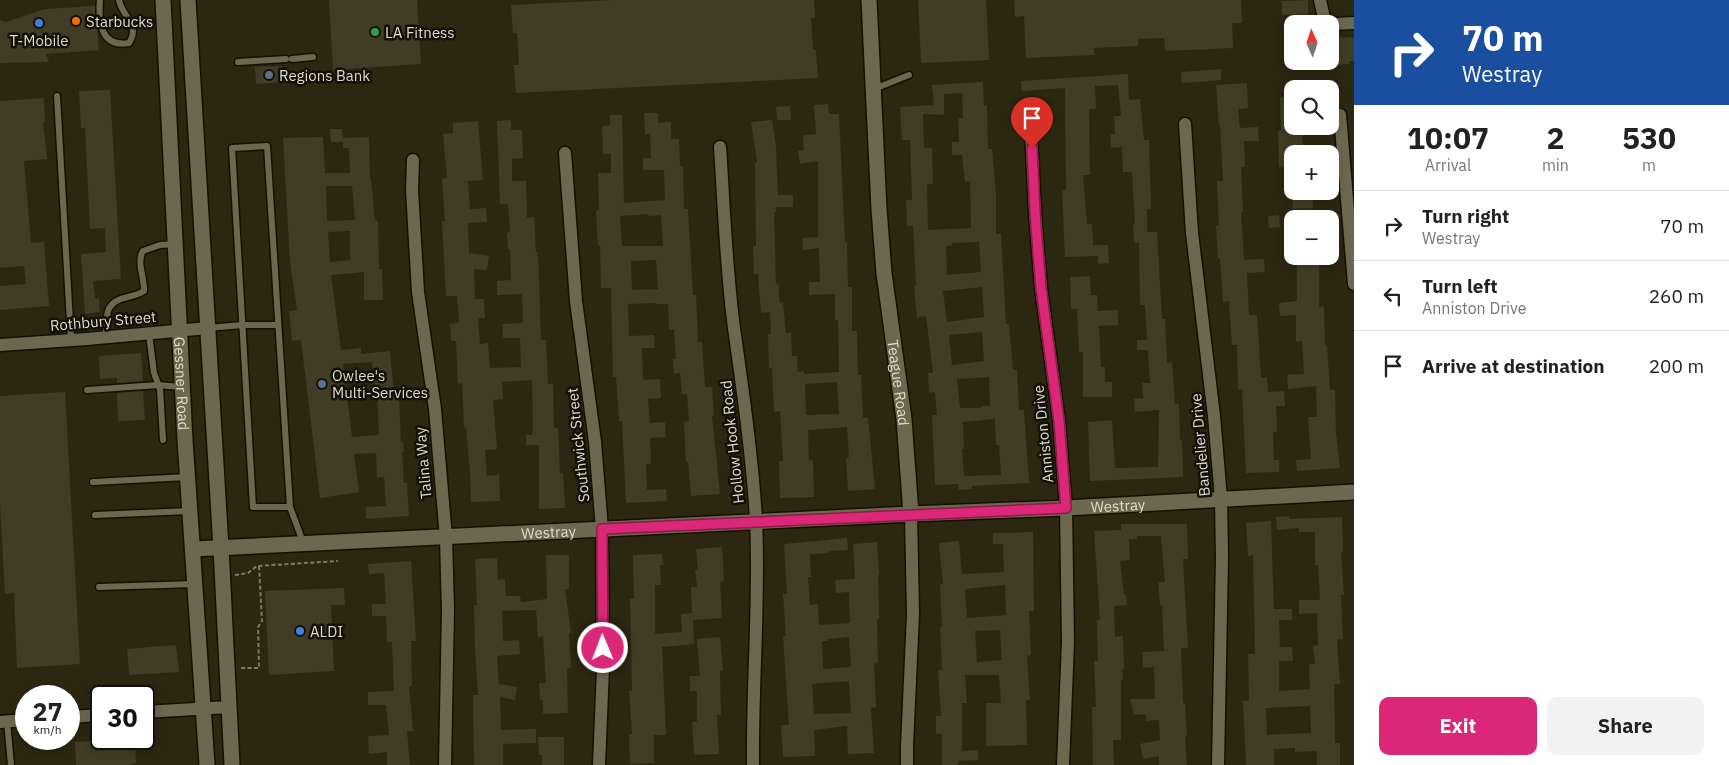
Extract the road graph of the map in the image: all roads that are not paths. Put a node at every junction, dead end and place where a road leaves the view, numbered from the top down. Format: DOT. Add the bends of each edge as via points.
graph roads {
  1 [pos="100,0"];
  2 [pos="119,0"];
  3 [pos="162,0"];
  4 [pos="188,0"];
  5 [pos="869,0"];
  6 [pos="1320,0"];
  7 [pos="1354,23"];
  8 [pos="313,58"];
  9 [pos="238,62"];
  10 [pos="909,75"];
  11 [pos="874,89"];
  12 [pos="57,96"];
  13 [pos="1340,115"];
  14 [pos="1185,124"];
  15 [pos="1031,131"];
  16 [pos="720,147"];
  17 [pos="565,153"];
  18 [pos="413,160"];
  19 [pos="176,244"];
  20 [pos="1354,284"];
  21 [pos="242,325"];
  22 [pos="278,325"];
  23 [pos="208,328"];
  24 [pos="180,331"];
  25 [pos="149,334"];
  26 [pos="106,337"];
  27 [pos="71,340"];
  28 [pos="0,345"];
  29 [pos="158,386"];
  30 [pos="182,387"];
  31 [pos="87,390"];
  32 [pos="164,440"];
  33 [pos="188,477"];
  34 [pos="93,482"];
  35 [pos="1354,492"];
  36 [pos="1221,498"];
  37 [pos="290,507"];
  38 [pos="1066,508"];
  39 [pos="190,511"];
  40 [pos="912,514"];
  41 [pos="95,515"];
  42 [pos="756,522"];
  43 [pos="602,529"];
  44 [pos="446,538"];
  45 [pos="303,543"];
  46 [pos="221,548"];
  47 [pos="194,549"];
  48 [pos="195,584"];
  49 [pos="98,587"];
  50 [pos="229,707"];
  51 [pos="203,708"];
  52 [pos="155,711"];
  53 [pos="4,722"];
  54 [pos="11,765"];
  55 [pos="207,765"];
  56 [pos="232,765"];
  57 [pos="445,765"];
  58 [pos="599,765"];
  59 [pos="753,765"];
  60 [pos="908,765"];
  61 [pos="1063,765"];
  62 [pos="1218,765"];
  1 -- 2 [label="lane" via="101,29 107,39 120,45 129,44 133,28"];
  3 -- 19 [label="street, Gessner Road"];
  4 -- 23 [label="street, Gessner Road"];
  5 -- 11 [label="street, Teague Road"];
  6 -- 7 [label="street" via="1324,18 1334,24"];
  8 -- 9 [label="lane"];
  10 -- 11 [label="lane"];
  11 -- 40 [label="street, Teague Road" via="884,274 904,420"];
  12 -- 27 [label="lane"];
  13 -- 20 [label="street"];
  14 -- 36 [label="street, Bandelier Drive" via="1192,233"];
  15 -- 38 [label="street, Anniston Drive" via="1040,278 1059,421"];
  16 -- 42 [label="street, Hollow Hook Road" via="734,328 747,417"];
  17 -- 43 [label="street, Southwick Street" via="576,302 596,442"];
  18 -- 44 [label="street, Talina Way" via="418,292 435,409"];
  19 -- 24 [label="street, Gessner Road"];
  19 -- 26 [label="lane" via="143,251 140,259 144,292 115,300 109,306"];
  21 -- 22 [label="lane"];
  21 -- 22 [label="lane" via="232,148 267,146"];
  21 -- 23 [label="lane"];
  21 -- 37 [label="lane" via="253,507"];
  22 -- 37 [label="lane"];
  23 -- 24 [label="street, Rothbury Street"];
  23 -- 46 [label="street, Gessner Road"];
  24 -- 25 [label="street, Rothbury Street"];
  24 -- 30 [label="street, Gessner Road"];
  25 -- 26 [label="street, Rothbury Street"];
  25 -- 29 [label="lane"];
  26 -- 27 [label="street, Rothbury Street"];
  27 -- 28 [label="street, Rothbury Street"];
  29 -- 30 [label="lane"];
  29 -- 31 [label="lane"];
  29 -- 32 [label="lane"];
  30 -- 33 [label="street, Gessner Road"];
  33 -- 34 [label="lane"];
  33 -- 39 [label="street, Gessner Road"];
  35 -- 36 [label="street, Westray"];
  36 -- 38 [label="street, Westray"];
  36 -- 62 [label="street, Bandelier Drive"];
  37 -- 45 [label="lane"];
  38 -- 40 [label="street, Westray"];
  38 -- 61 [label="street, Anniston Drive" via="1068,632"];
  39 -- 41 [label="lane"];
  39 -- 47 [label="street, Gessner Road"];
  40 -- 42 [label="street, Westray"];
  40 -- 60 [label="street, Teague Road" via="913,614 906,746"];
  42 -- 43 [label="street, Westray"];
  42 -- 59 [label="street, Hollow Hook Road"];
  43 -- 44 [label="street, Westray"];
  43 -- 58 [label="street, Southwick Street" via="603,668"];
  44 -- 45 [label="street, Westray"];
  44 -- 57 [label="street, Talina Way"];
  45 -- 46 [label="street, Westray"];
  46 -- 47 [label="street, Westray"];
  46 -- 50 [label="street, Gessner Road"];
  47 -- 48 [label="street, Gessner Road"];
  48 -- 49 [label="lane"];
  48 -- 51 [label="street, Gessner Road"];
  50 -- 51 [label="street"];
  50 -- 56 [label="street, Gessner Road"];
  51 -- 52 [label="street"];
  51 -- 55 [label="street, Gessner Road"];
  53 -- 54 [label="lane"];
}
